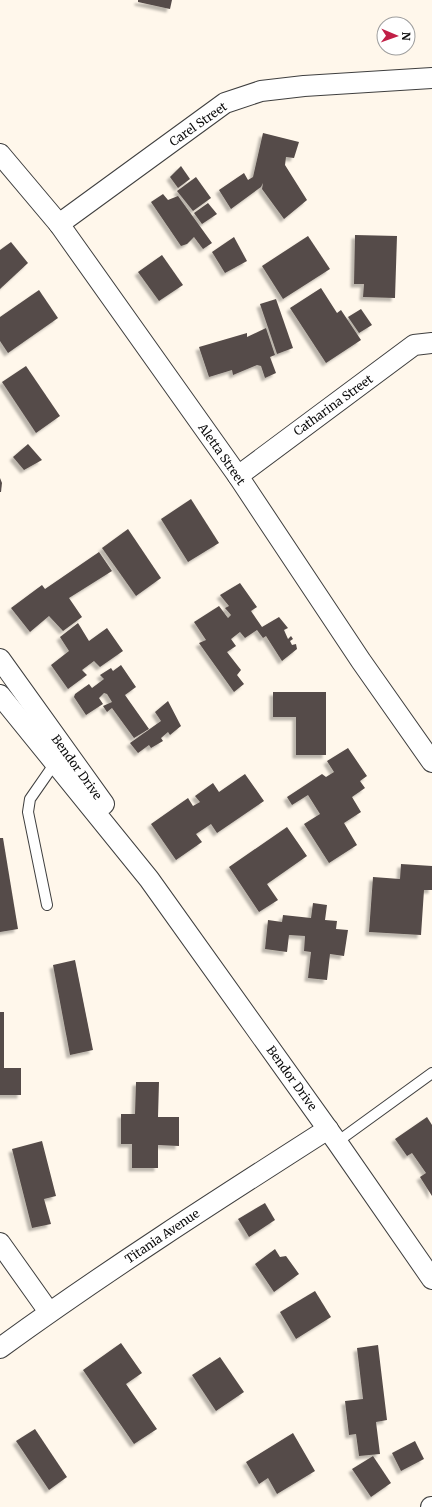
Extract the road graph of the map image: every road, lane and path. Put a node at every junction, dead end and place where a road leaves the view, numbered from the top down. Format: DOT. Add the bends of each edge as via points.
graph roads {
  1 [pos="432,78"];
  2 [pos="0,154"];
  3 [pos="58,224"];
  4 [pos="432,343"];
  5 [pos="238,476"];
  6 [pos="0,659"];
  7 [pos="0,695"];
  8 [pos="432,762"];
  9 [pos="55,763"];
  10 [pos="149,879"];
  11 [pos="47,905"];
  12 [pos="432,1073"];
  13 [pos="333,1135"];
  14 [pos="0,1243"];
  15 [pos="432,1279"];
  16 [pos="49,1312"];
  17 [pos="0,1348"];
  1 -- 3 [label="street, Carel Street" via="261,91 225,103"];
  2 -- 3 [label="street, Aletta Street"];
  3 -- 5 [label="street, Aletta Street"];
  4 -- 5 [label="street, Catharina Street" via="414,345"];
  5 -- 8 [label="street, Aletta Street" via="361,661"];
  6 -- 10 [label="street, Bendor Drive" via="131,843"];
  7 -- 9 [label="street, Bendor Drive"];
  9 -- 10 [label="street, Bendor Drive"];
  9 -- 11 [label="lane" via="30,799 28,812"];
  10 -- 13 [label="street, Bendor Drive"];
  12 -- 13 [label="lane"];
  13 -- 15 [label="street, Bendor Drive"];
  13 -- 16 [label="street, Titania Avenue" via="180,1224"];
  14 -- 16 [label="street"];
  16 -- 17 [label="street, Titania Avenue"];
}
